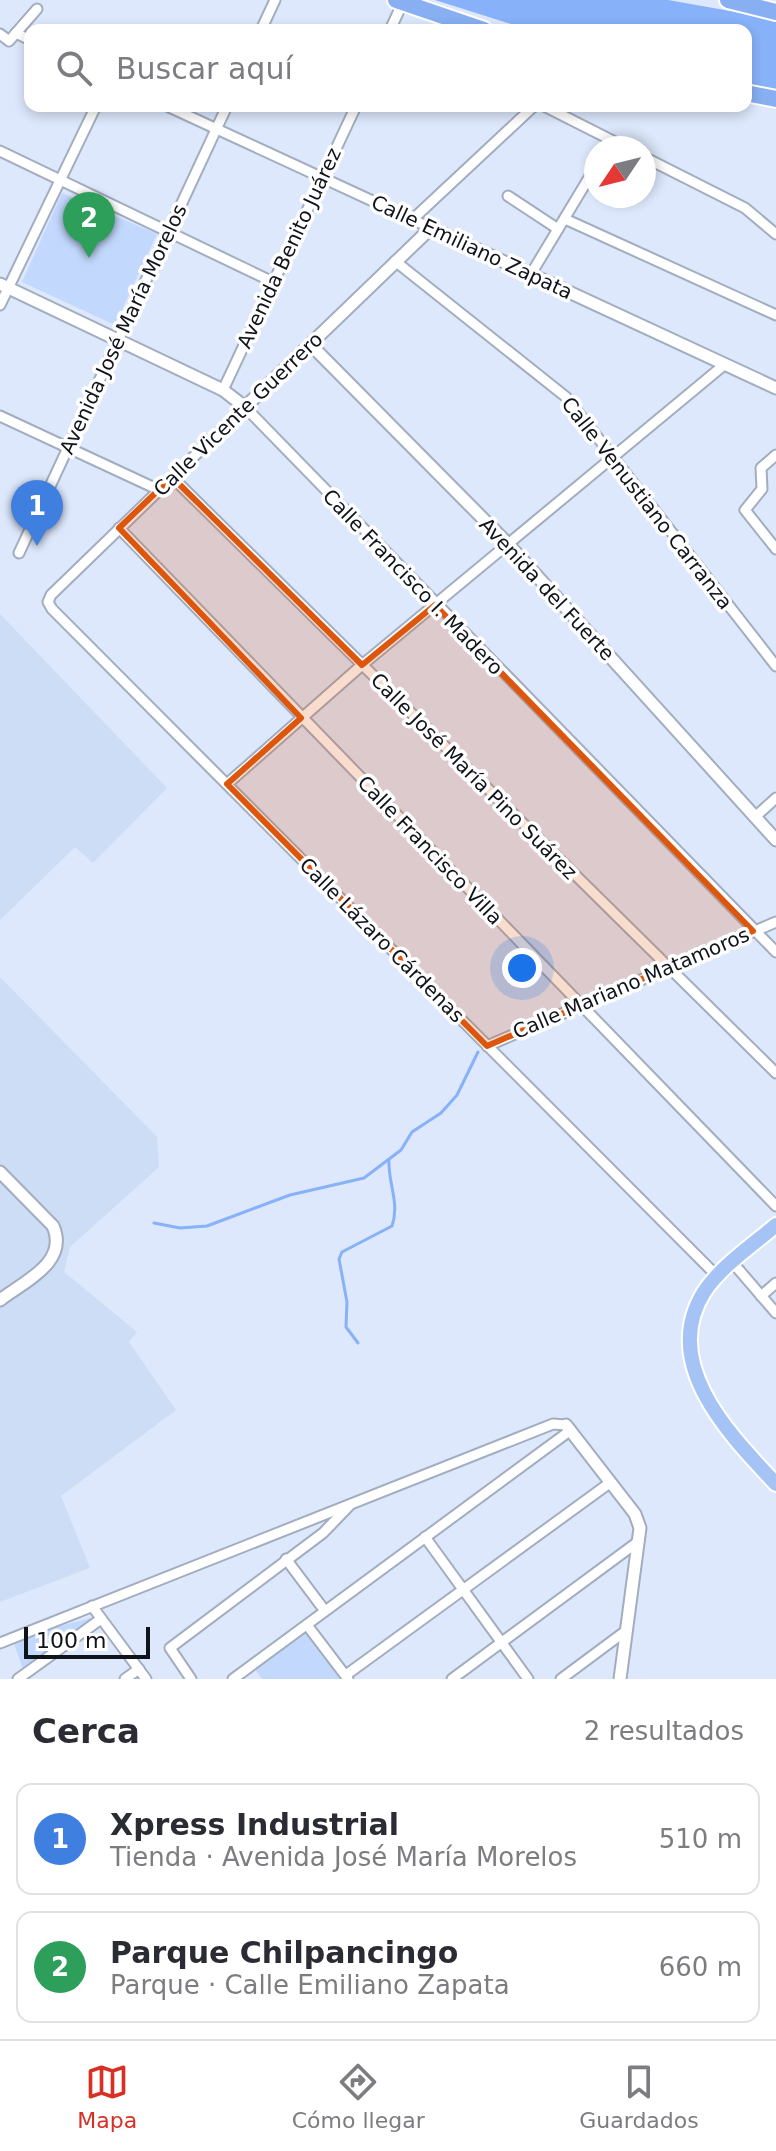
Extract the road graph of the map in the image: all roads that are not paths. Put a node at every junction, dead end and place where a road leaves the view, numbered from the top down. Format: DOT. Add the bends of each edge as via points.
graph roads {
  1 [pos="275,0"];
  2 [pos="728,0"];
  3 [pos="400,1"];
  4 [pos="37,9"];
  5 [pos="776,12"];
  6 [pos="264,24"];
  7 [pos="392,24"];
  8 [pos="467,24"];
  9 [pos="16,33"];
  10 [pos="0,34"];
  11 [pos="24,37"];
  12 [pos="752,94"];
  13 [pos="776,99"];
  14 [pos="93,112"];
  15 [pos="180,112"];
  16 [pos="224,112"];
  17 [pos="353,112"];
  18 [pos="528,112"];
  19 [pos="554,112"];
  20 [pos="216,129"];
  21 [pos="596,136"];
  22 [pos="0,151"];
  23 [pos="656,163"];
  24 [pos="322,178"];
  25 [pos="60,181"];
  26 [pos="584,187"];
  27 [pos="508,196"];
  28 [pos="413,219"];
  29 [pos="565,219"];
  30 [pos="431,228"];
  31 [pos="558,229"];
  32 [pos="169,233"];
  33 [pos="776,234"];
  34 [pos="395,261"];
  35 [pos="531,274"];
  36 [pos="273,282"];
  37 [pos="4,286"];
  38 [pos="0,305"];
  39 [pos="776,315"];
  40 [pos="119,338"];
  41 [pos="311,345"];
  42 [pos="724,365"];
  43 [pos="776,388"];
  44 [pos="223,390"];
  45 [pos="245,407"];
  46 [pos="0,416"];
  47 [pos="67,445"];
  48 [pos="776,455"];
  49 [pos="612,458"];
  50 [pos="172,477"];
  51 [pos="159,490"];
  52 [pos="119,528"];
  53 [pos="508,544"];
  54 [pos="776,549"];
  55 [pos="19,553"];
  56 [pos="48,602"];
  57 [pos="435,605"];
  58 [pos="362,665"];
  59 [pos="776,666"];
  60 [pos="301,718"];
  61 [pos="227,784"];
  62 [pos="776,798"];
  63 [pos="755,817"];
  64 [pos="776,840"];
  65 [pos="776,922"];
  66 [pos="753,931"];
  67 [pos="776,952"];
  68 [pos="667,967"];
  69 [pos="580,1005"];
  70 [pos="487,1046"];
  71 [pos="776,1073"];
  72 [pos="0,1172"];
  73 [pos="776,1206"];
  74 [pos="776,1225"];
  75 [pos="733,1263"];
  76 [pos="718,1277"];
  77 [pos="776,1283"];
  78 [pos="761,1296"];
  79 [pos="0,1300"];
  80 [pos="776,1313"];
  81 [pos="569,1428"];
  82 [pos="611,1482"];
  83 [pos="776,1484"];
  84 [pos="350,1505"];
  85 [pos="425,1537"];
  86 [pos="640,1541"];
  87 [pos="286,1559"];
  88 [pos="464,1589"];
  89 [pos="92,1606"];
  90 [pos="325,1611"];
  91 [pos="101,1619"];
  92 [pos="307,1625"];
  93 [pos="627,1630"];
  94 [pos="0,1643"];
  95 [pos="503,1643"];
  96 [pos="139,1669"];
  97 [pos="347,1677"];
  98 [pos="18,1679"];
  99 [pos="125,1679"];
  100 [pos="146,1679"];
  101 [pos="191,1679"];
  102 [pos="233,1679"];
  103 [pos="452,1679"];
  104 [pos="528,1679"];
  105 [pos="561,1679"];
  106 [pos="620,1679"];
  1 -- 6 [label="street"];
  2 -- 5 [label="highway"];
  3 -- 7 [label="street"];
  3 -- 8 [label="highway"];
  4 -- 9 [label="street"];
  9 -- 10 [label="street" via="9,41"];
  9 -- 11 [label="street"];
  12 -- 13 [label="highway"];
  14 -- 25 [label="street"];
  15 -- 20 [label="street, Calle Emiliano Zapata"];
  16 -- 20 [label="street, Avenida José María Morelos"];
  17 -- 24 [label="street, Avenida Benito Juárez"];
  18 -- 28 [label="street"];
  19 -- 21 [label="street"];
  20 -- 24 [label="street, Calle Emiliano Zapata"];
  20 -- 32 [label="street, Avenida José María Morelos"];
  22 -- 25 [label="street"];
  23 -- 33 [label="street" via="745,208"];
  24 -- 28 [label="street, Calle Emiliano Zapata"];
  24 -- 36 [label="street, Avenida Benito Juárez"];
  25 -- 32 [label="street"];
  25 -- 37 [label="street"];
  26 -- 29 [label="street"];
  27 -- 31 [label="street"];
  28 -- 30 [label="street, Calle Emiliano Zapata"];
  29 -- 31 [label="street"];
  29 -- 39 [label="street"];
  30 -- 34 [label="street, Calle Vicente Guerrero"];
  30 -- 35 [label="street, Calle Emiliano Zapata"];
  31 -- 35 [label="street"];
  32 -- 36 [label="street"];
  32 -- 40 [label="street, Avenida José María Morelos"];
  34 -- 41 [label="street, Calle Vicente Guerrero"];
  34 -- 49 [label="street, Calle Venustiano Carranza" via="566,397"];
  35 -- 42 [label="street, Calle Emiliano Zapata"];
  36 -- 44 [label="street, Avenida Benito Juárez"];
  37 -- 38 [label="street"];
  37 -- 40 [label="street, Calle Francisco I. Madero"];
  40 -- 44 [label="street, Calle Francisco I. Madero"];
  40 -- 47 [label="street, Avenida José María Morelos"];
  41 -- 45 [label="street, Calle Vicente Guerrero"];
  41 -- 53 [label="street, Avenida del Fuerte"];
  42 -- 43 [label="street, Calle Emiliano Zapata"];
  42 -- 49 [label="street"];
  44 -- 45 [label="street, Calle Francisco I. Madero"];
  45 -- 50 [label="street, Calle Vicente Guerrero"];
  45 -- 57 [label="street, Calle Francisco I. Madero"];
  46 -- 47 [label="street"];
  47 -- 51 [label="street"];
  47 -- 55 [label="street, Avenida José María Morelos"];
  48 -- 54 [label="street" via="761,468 762,489 745,510"];
  49 -- 53 [label="street"];
  49 -- 59 [label="street, Calle Venustiano Carranza"];
  50 -- 51 [label="street, Calle Vicente Guerrero"];
  50 -- 58 [label="street, Calle José María Pino Suárez"];
  51 -- 52 [label="street, Calle Vicente Guerrero"];
  52 -- 56 [label="street, Calle Vicente Guerrero"];
  52 -- 60 [label="street, Calle Francisco Villa"];
  53 -- 57 [label="street"];
  53 -- 63 [label="street, Avenida del Fuerte"];
  56 -- 61 [label="street, Calle Lázaro Cárdenas"];
  57 -- 58 [label="street"];
  57 -- 66 [label="street, Calle Francisco I. Madero"];
  58 -- 60 [label="street"];
  58 -- 68 [label="street, Calle José María Pino Suárez"];
  60 -- 61 [label="street"];
  60 -- 69 [label="street, Calle Francisco Villa"];
  61 -- 70 [label="street, Calle Lázaro Cárdenas"];
  62 -- 63 [label="street"];
  63 -- 64 [label="street, Avenida del Fuerte"];
  65 -- 66 [label="street, Calle Mariano Matamoros"];
  66 -- 67 [label="street, Calle Francisco I. Madero"];
  66 -- 68 [label="street, Calle Mariano Matamoros"];
  68 -- 69 [label="street, Calle Mariano Matamoros"];
  68 -- 71 [label="street, Calle José María Pino Suárez"];
  69 -- 70 [label="street, Calle Mariano Matamoros"];
  69 -- 73 [label="street, Calle Francisco Villa"];
  70 -- 76 [label="street, Calle Lázaro Cárdenas"];
  72 -- 79 [label="street" via="53,1226 57,1248 48,1264"];
  74 -- 75 [label="main road"];
  75 -- 76 [label="main road"];
  75 -- 78 [label="street"];
  76 -- 83 [label="main road" via="706,1290 691,1334 698,1378 718,1419"];
  77 -- 78 [label="street"];
  78 -- 80 [label="street"];
  81 -- 82 [label="street"];
  81 -- 84 [label="street" via="553,1424"];
  81 -- 85 [label="street"];
  82 -- 86 [label="street" via="638,1521"];
  82 -- 88 [label="street"];
  84 -- 87 [label="street"];
  84 -- 89 [label="street"];
  85 -- 88 [label="street"];
  85 -- 90 [label="street"];
  86 -- 93 [label="street"];
  86 -- 95 [label="street"];
  87 -- 90 [label="street"];
  87 -- 101 [label="street" via="170,1648"];
  88 -- 95 [label="street"];
  88 -- 97 [label="street"];
  89 -- 91 [label="street"];
  89 -- 94 [label="street"];
  90 -- 92 [label="street"];
  91 -- 96 [label="street"];
  91 -- 98 [label="street"];
  92 -- 97 [label="street"];
  92 -- 102 [label="street"];
  93 -- 105 [label="street"];
  93 -- 106 [label="street"];
  95 -- 103 [label="street"];
  95 -- 104 [label="street"];
  96 -- 99 [label="street"];
  96 -- 100 [label="street"];
}
